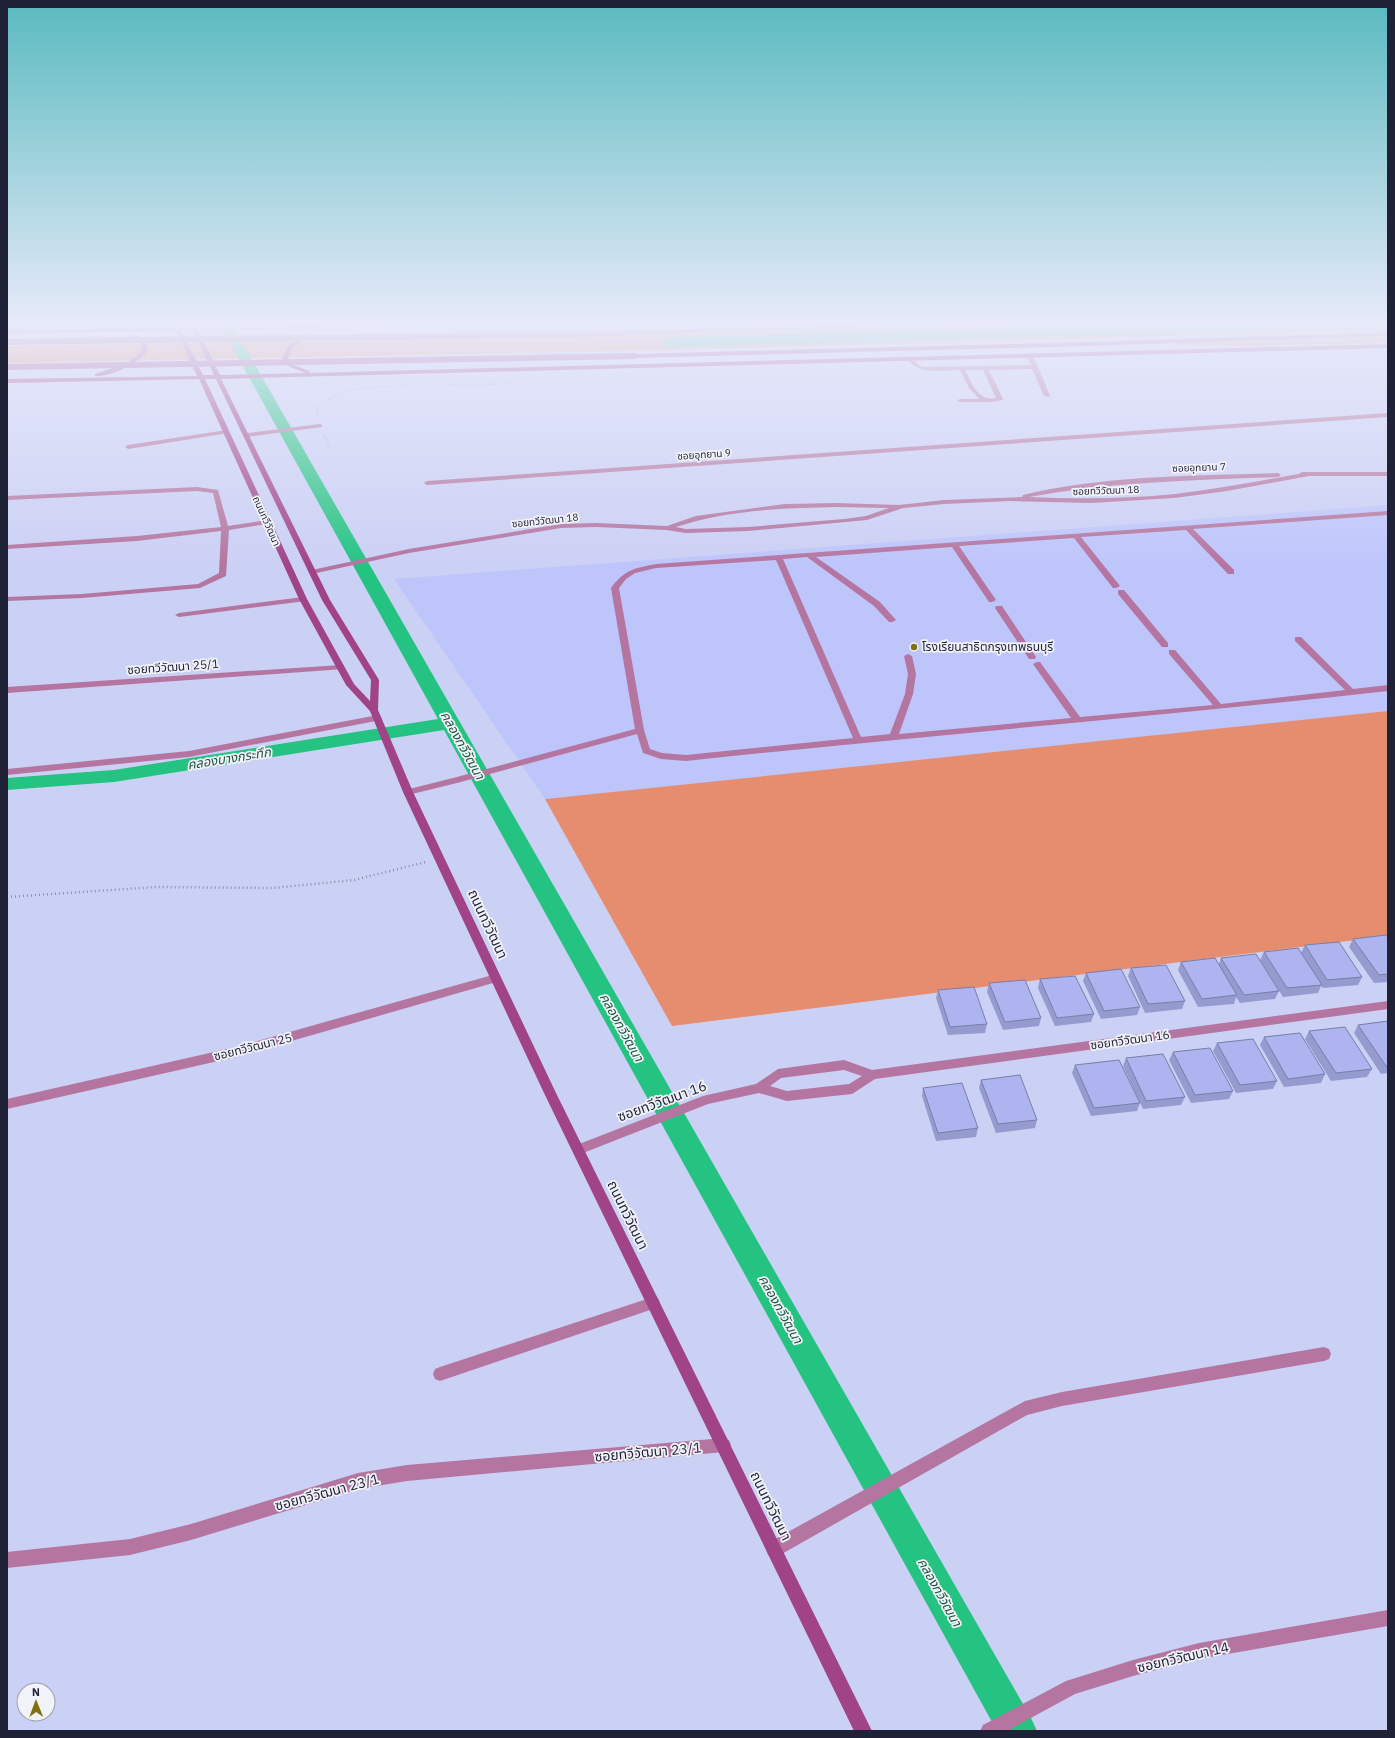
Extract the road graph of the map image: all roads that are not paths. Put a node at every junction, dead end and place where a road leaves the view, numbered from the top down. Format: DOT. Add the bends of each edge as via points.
graph roads {
  1 [pos="213,404"];
  2 [pos="231,404"];
  3 [pos="1388,415"];
  4 [pos="320,426"];
  5 [pos="227,432"];
  6 [pos="247,435"];
  7 [pos="128,447"];
  8 [pos="1309,474"];
  9 [pos="1388,474"];
  10 [pos="427,483"];
  11 [pos="7,498"];
  12 [pos="1011,499"];
  13 [pos="902,506"];
  14 [pos="1388,513"];
  15 [pos="267,522"];
  16 [pos="666,528"];
  17 [pos="1188,528"];
  18 [pos="225,530"];
  19 [pos="1076,536"];
  20 [pos="954,545"];
  21 [pos="7,547"];
  22 [pos="809,555"];
  23 [pos="778,558"];
  24 [pos="312,572"];
  25 [pos="1231,572"];
  26 [pos="7,599"];
  27 [pos="303,599"];
  28 [pos="992,600"];
  29 [pos="998,608"];
  30 [pos="179,615"];
  31 [pos="892,620"];
  32 [pos="1298,639"];
  33 [pos="1165,645"];
  34 [pos="1172,652"];
  35 [pos="908,656"];
  36 [pos="1032,657"];
  37 [pos="1037,664"];
  38 [pos="341,668"];
  39 [pos="1388,688"];
  40 [pos="7,690"];
  41 [pos="1351,692"];
  42 [pos="1219,707"];
  43 [pos="376,714"];
  44 [pos="1078,721"];
  45 [pos="640,730"];
  46 [pos="893,737"];
  47 [pos="858,740"];
  48 [pos="7,772"];
  49 [pos="408,792"];
  50 [pos="496,978"];
  51 [pos="1388,1005"];
  52 [pos="872,1076"];
  53 [pos="759,1088"];
  54 [pos="7,1104"];
  55 [pos="578,1150"];
  56 [pos="653,1302"];
  57 [pos="1324,1354"];
  58 [pos="440,1374"];
  59 [pos="724,1445"];
  60 [pos="774,1549"];
  61 [pos="7,1560"];
  62 [pos="1388,1618"];
  63 [pos="863,1731"];
  64 [pos="989,1731"];
  1 -- 5 [label="main road, ถนนทวีวัฒนา"];
  2 -- 6 [label="main road, ถนนทวีวัฒนา"];
  3 -- 10 [label="street, ซอยอุทยาน 9"];
  4 -- 6 [label="street"];
  5 -- 7 [label="street"];
  5 -- 15 [label="main road, ถนนทวีวัฒนา"];
  6 -- 24 [label="main road, ถนนทวีวัฒนา"];
  8 -- 9 [label="street, ซอยอุทยาน 7"];
  8 -- 12 [label="street, ซอยอุทยาน 7" via="1121,481"];
  8 -- 12 [label="street, ซอยทวีวัฒนา 18" via="1227,490 1174,496 1091,501"];
  11 -- 18 [label="street" via="197,489 216,491"];
  12 -- 13 [label="street, ซอยทวีวัฒนา 18"];
  13 -- 16 [label="street, ซอยทวีวัฒนา 18" via="785,506 740,510 696,518"];
  13 -- 16 [label="street, ซอยทวีวัฒนา 18" via="867,518 792,526 704,531"];
  14 -- 17 [label="street"];
  15 -- 18 [label="street"];
  15 -- 27 [label="main road, ถนนทวีวัฒนา"];
  16 -- 24 [label="street, ซอยทวีวัฒนา 18" via="561,526 409,551"];
  17 -- 19 [label="street"];
  17 -- 25 [label="street"];
  18 -- 21 [label="street" via="154,538"];
  18 -- 26 [label="street" via="223,574 200,586 82,596"];
  19 -- 20 [label="street"];
  19 -- 33 [label="street"];
  20 -- 22 [label="street"];
  20 -- 28 [label="street"];
  22 -- 23 [label="street"];
  22 -- 31 [label="street" via="877,604"];
  23 -- 45 [label="street" via="656,566 636,570 622,577 615,588"];
  23 -- 47 [label="street"];
  24 -- 43 [label="main road, ถนนทวีวัฒนา" via="326,600 375,680"];
  27 -- 30 [label="street"];
  27 -- 38 [label="main road, ถนนทวีวัฒนา"];
  29 -- 36 [label="street"];
  32 -- 41 [label="street"];
  34 -- 42 [label="street"];
  35 -- 46 [label="street" via="912,674 909,694"];
  37 -- 44 [label="street"];
  38 -- 40 [label="street, ซอยทวีวัฒนา 25/1"];
  38 -- 43 [label="main road, ถนนทวีวัฒนา" via="350,685"];
  39 -- 41 [label="street"];
  41 -- 42 [label="street"];
  42 -- 44 [label="street"];
  43 -- 48 [label="street" via="189,754"];
  43 -- 49 [label="main road, ถนนทวีวัฒนา"];
  44 -- 46 [label="street"];
  45 -- 47 [label="street" via="646,751 661,756 686,758"];
  45 -- 49 [label="street" via="454,782"];
  46 -- 47 [label="street"];
  49 -- 50 [label="main road, ถนนทวีวัฒนา"];
  50 -- 54 [label="street, ซอยทวีวัฒนา 25" via="236,1052"];
  50 -- 55 [label="main road, ถนนทวีวัฒนา"];
  51 -- 52 [label="street, ซอยทวีวัฒนา 16"];
  52 -- 53 [label="street, ซอยทวีวัฒนา 16" via="852,1089 787,1096"];
  52 -- 53 [label="street, ซอยทวีวัฒนา 16" via="844,1065 778,1074"];
  53 -- 55 [label="street, ซอยทวีวัฒนา 16" via="707,1099"];
  55 -- 56 [label="main road, ถนนทวีวัฒนา"];
  56 -- 58 [label="street"];
  56 -- 59 [label="main road, ถนนทวีวัฒนา"];
  57 -- 60 [label="street" via="1062,1399 1025,1408"];
  59 -- 60 [label="main road, ถนนทวีวัฒนา"];
  59 -- 61 [label="street, ซอยทวีวัฒนา 23/1" via="407,1473 358,1481 192,1532 130,1547"];
  60 -- 63 [label="main road, ถนนทวีวัฒนา"];
  62 -- 64 [label="street, ซอยทวีวัฒนา 14" via="1199,1651 1133,1668 1072,1687"];
}
